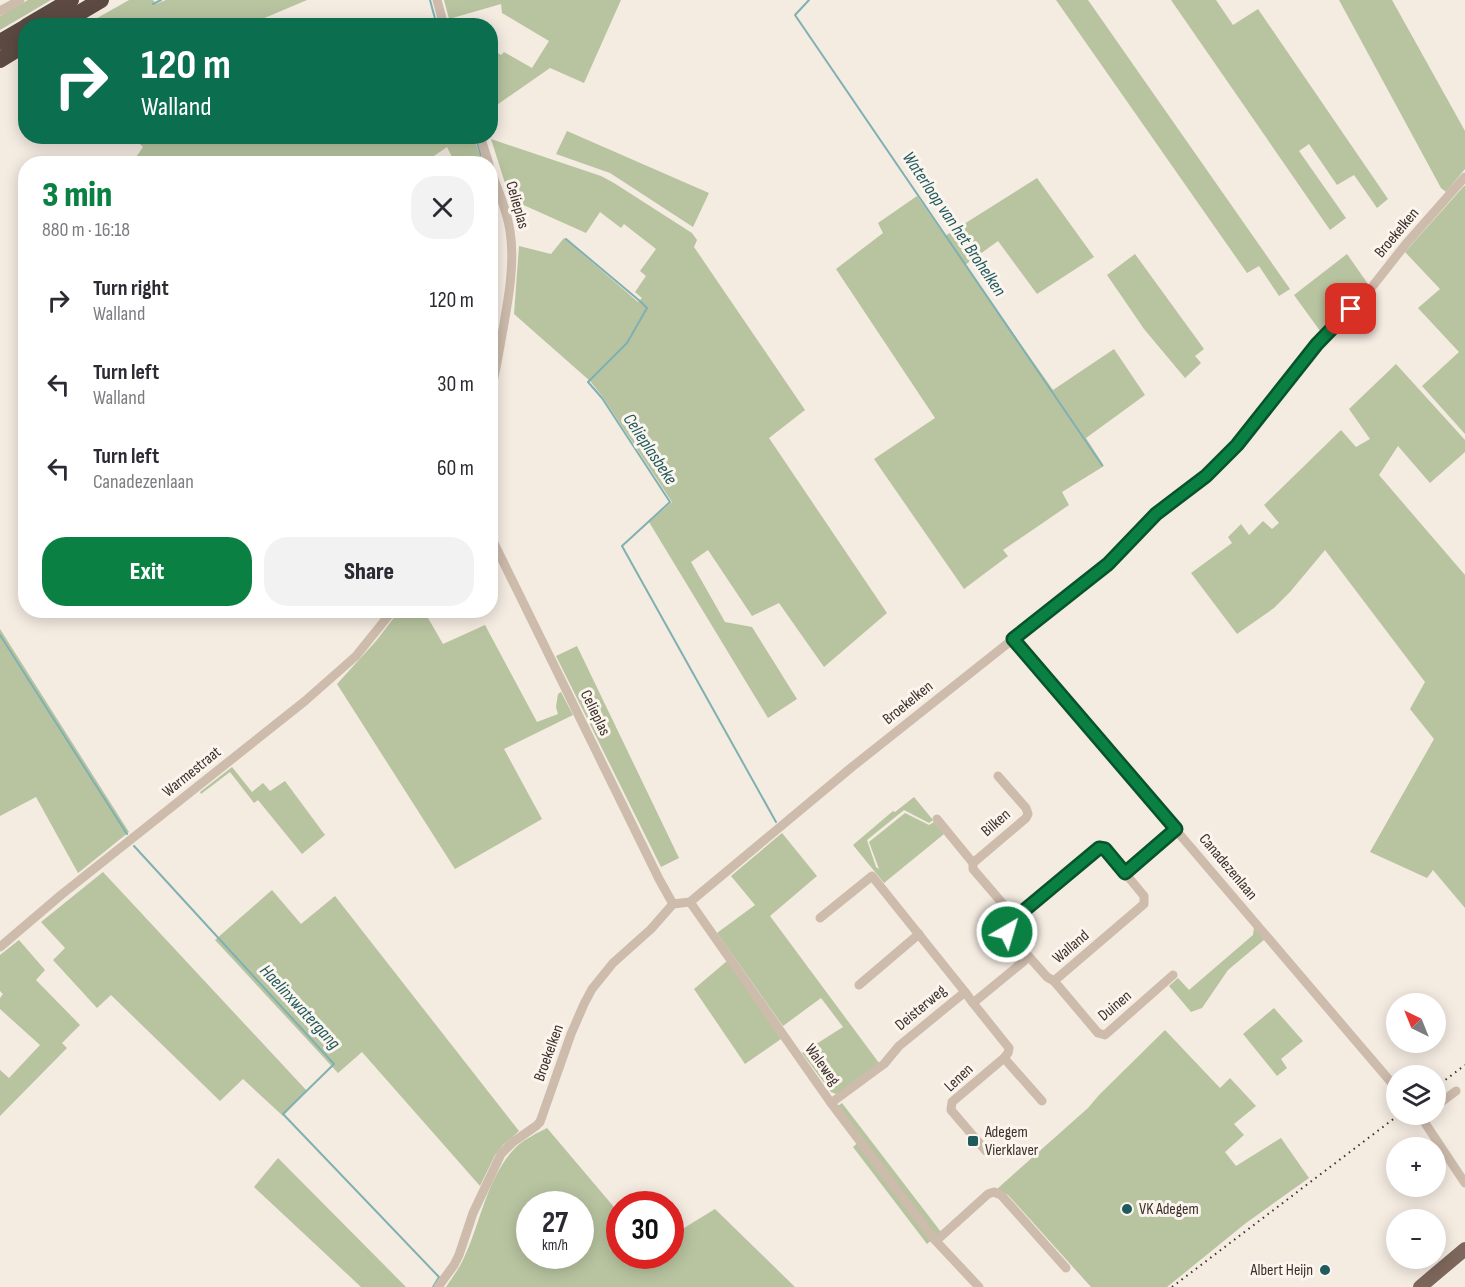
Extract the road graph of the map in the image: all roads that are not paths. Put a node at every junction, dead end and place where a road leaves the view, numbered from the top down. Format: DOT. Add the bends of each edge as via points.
graph roads {
  1 [pos="20,0"];
  2 [pos="71,0"];
  3 [pos="101,0"];
  4 [pos="437,0"];
  5 [pos="0,11"];
  6 [pos="40,18"];
  7 [pos="71,18"];
  8 [pos="442,18"];
  9 [pos="18,31"];
  10 [pos="0,42"];
  11 [pos="18,49"];
  12 [pos="0,60"];
  13 [pos="1465,177"];
  14 [pos="498,190"];
  15 [pos="498,354"];
  16 [pos="498,551"];
  17 [pos="387,618"];
  18 [pos="1013,639"];
  19 [pos="998,776"];
  20 [pos="936,819"];
  21 [pos="1176,829"];
  22 [pos="973,863"];
  23 [pos="1125,873"];
  24 [pos="690,902"];
  25 [pos="674,904"];
  26 [pos="820,918"];
  27 [pos="1015,918"];
  28 [pos="919,934"];
  29 [pos="1,943"];
  30 [pos="1029,957"];
  31 [pos="1173,975"];
  32 [pos="1054,981"];
  33 [pos="859,985"];
  34 [pos="964,992"];
  35 [pos="973,1003"];
  36 [pos="1004,1058"];
  37 [pos="1386,1076"];
  38 [pos="1456,1091"];
  39 [pos="1446,1098"];
  40 [pos="1042,1101"];
  41 [pos="831,1103"];
  42 [pos="1427,1125"];
  43 [pos="987,1151"];
  44 [pos="1465,1183"];
  45 [pos="936,1241"];
  46 [pos="1465,1249"];
  47 [pos="1066,1268"];
  48 [pos="438,1287"];
  49 [pos="979,1287"];
  50 [pos="1420,1287"];
  1 -- 5 [label="street"];
  2 -- 6 [label="highway"];
  3 -- 7 [label="highway"];
  4 -- 8 [label="street"];
  9 -- 10 [label="highway"];
  11 -- 12 [label="highway"];
  13 -- 18 [label="street, Broekelken" via="1368,292 1317,344 1223,460 1156,514 1108,564"];
  14 -- 15 [label="street, Celieplas" via="507,215 512,252"];
  16 -- 25 [label="street, Celieplas"];
  17 -- 29 [label="street, Warmestraat" via="356,656 305,701"];
  18 -- 21 [label="street, Canadezenlaan"];
  18 -- 24 [label="street, Broekelken"];
  19 -- 22 [label="street, Bilken" via="1028,814"];
  20 -- 22 [label="street"];
  21 -- 23 [label="street"];
  21 -- 37 [label="street, Canadezenlaan"];
  22 -- 27 [label="street" via="973,869"];
  23 -- 27 [label="street, Walland" via="1105,849 1099,848"];
  23 -- 32 [label="street, Walland" via="1144,896 1144,903"];
  24 -- 25 [label="street"];
  24 -- 41 [label="street, Waleweg"];
  25 -- 48 [label="street, Broekelken" via="592,989 571,1034 543,1116 501,1154 473,1213 459,1255"];
  26 -- 28 [label="street" via="872,876"];
  27 -- 30 [label="street, Walland" via="1008,924 1007,932"];
  28 -- 33 [label="street"];
  28 -- 34 [label="street"];
  30 -- 32 [label="street, Walland"];
  30 -- 35 [label="street, Deisterweg"];
  31 -- 32 [label="street, Duinen" via="1106,1035 1098,1033"];
  34 -- 35 [label="street, Deisterweg"];
  34 -- 41 [label="street, Deisterweg" via="899,1046 884,1064"];
  35 -- 36 [label="street" via="1009,1048"];
  36 -- 40 [label="street"];
  36 -- 43 [label="street, Lenen" via="952,1102 951,1110"];
  38 -- 39 [label="street"];
  41 -- 45 [label="street, Waleweg"];
  42 -- 44 [label="street"];
  45 -- 47 [label="street" via="994,1192 1001,1195"];
  45 -- 49 [label="street, Waleweg"];
  46 -- 50 [label="main road"];
}
